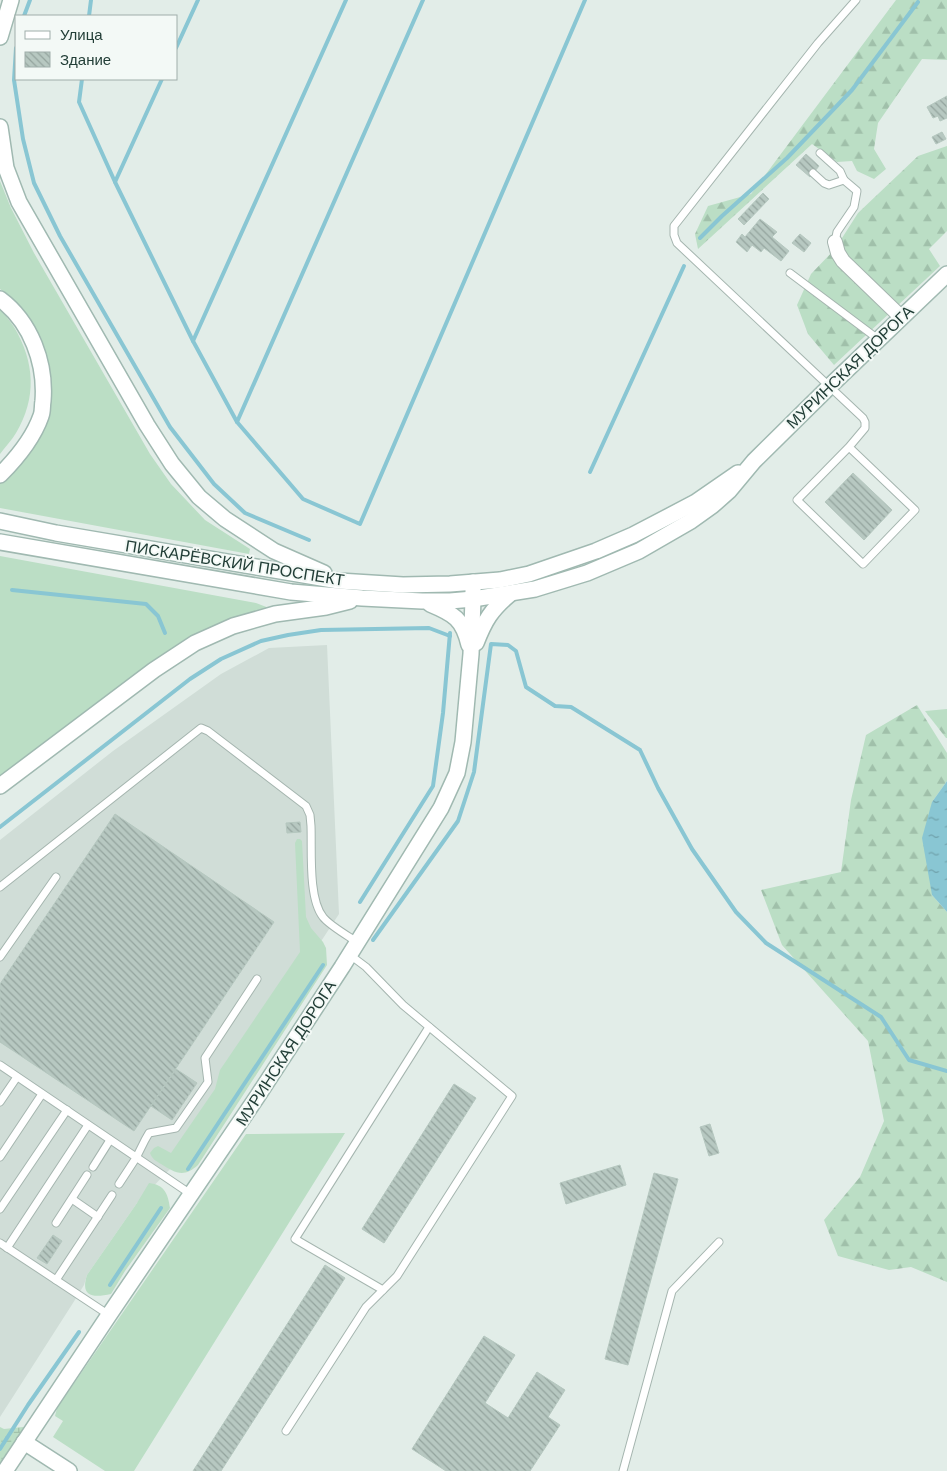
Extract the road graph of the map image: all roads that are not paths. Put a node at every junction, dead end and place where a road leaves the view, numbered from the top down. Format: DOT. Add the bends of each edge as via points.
graph roads {
  1 [pos="11,0"];
  2 [pos="856,0"];
  3 [pos="0,37"];
  4 [pos="0,127"];
  5 [pos="820,154"];
  6 [pos="813,173"];
  7 [pos="844,180"];
  8 [pos="834,242"];
  9 [pos="790,273"];
  10 [pos="947,274"];
  11 [pos="0,299"];
  12 [pos="901,317"];
  13 [pos="878,338"];
  14 [pos="830,386"];
  15 [pos="849,447"];
  16 [pos="754,461"];
  17 [pos="0,475"];
  18 [pos="0,521"];
  19 [pos="0,542"];
  20 [pos="338,580"];
  21 [pos="472,582"];
  22 [pos="510,594"];
  23 [pos="362,598"];
  24 [pos="473,599"];
  25 [pos="422,601"];
  26 [pos="471,654"];
  27 [pos="0,786"];
  28 [pos="56,877"];
  29 [pos="0,887"];
  30 [pos="353,948"];
  31 [pos="0,957"];
  32 [pos="257,979"];
  33 [pos="429,1027"];
  34 [pos="0,1065"];
  35 [pos="17,1077"];
  36 [pos="42,1094"];
  37 [pos="0,1102"];
  38 [pos="67,1110"];
  39 [pos="88,1125"];
  40 [pos="110,1140"];
  41 [pos="0,1156"];
  42 [pos="136,1158"];
  43 [pos="92,1167"];
  44 [pos="88,1175"];
  45 [pos="119,1184"];
  46 [pos="112,1195"];
  47 [pos="192,1195"];
  48 [pos="72,1199"];
  49 [pos="0,1209"];
  50 [pos="98,1217"];
  51 [pos="56,1223"];
  52 [pos="719,1242"];
  53 [pos="0,1243"];
  54 [pos="7,1248"];
  55 [pos="56,1280"];
  56 [pos="383,1290"];
  57 [pos="109,1315"];
  58 [pos="286,1432"];
  59 [pos="24,1442"];
  60 [pos="5,1471"];
  61 [pos="69,1471"];
  62 [pos="623,1471"];
  1 -- 3 [label="street"];
  2 -- 14 [label="lane" via="818,43 674,226 677,243"];
  4 -- 20 [label="street" via="6,168 19,202 172,464 199,497 225,518 274,551"];
  5 -- 7 [label="lane"];
  6 -- 7 [label="lane" via="830,185"];
  7 -- 8 [label="lane" via="857,191 854,207"];
  8 -- 12 [label="street" via="844,261"];
  9 -- 13 [label="lane"];
  10 -- 12 [label="street, МУРИНСКАЯ ДОРОГА"];
  11 -- 17 [label="street" via="25,326 39,356 44,388 42,415 30,440"];
  12 -- 13 [label="street, МУРИНСКАЯ ДОРОГА"];
  13 -- 14 [label="street, МУРИНСКАЯ ДОРОГА"];
  14 -- 15 [label="lane" via="865,422 865,428"];
  14 -- 16 [label="street, МУРИНСКАЯ ДОРОГА"];
  15 -- 15 [label="lane" via="914,510 863,564 797,500"];
  16 -- 21 [label="street, МУРИНСКАЯ ДОРОГА" via="696,502 604,548 529,574"];
  16 -- 22 [label="street, МУРИНСКАЯ ДОРОГА" via="730,491 712,506 646,547 581,575"];
  18 -- 20 [label="street, ПИСКАРЁВСКИЙ ПРОСПЕКТ" via="56,534"];
  19 -- 23 [label="street, ПИСКАРЁВСКИЙ ПРОСПЕКТ" via="291,592"];
  20 -- 21 [label="street, ПИСКАРЁВСКИЙ ПРОСПЕКТ" via="403,585"];
  21 -- 24 [label="street, МУРИНСКАЯ ДОРОГА"];
  22 -- 24 [label="street, МУРИНСКАЯ ДОРОГА"];
  22 -- 26 [label="street" via="494,607 483,623"];
  23 -- 25 [label="street, ПИСКАРЁВСКИЙ ПРОСПЕКТ"];
  23 -- 27 [label="street" via="275,614 233,626 195,643"];
  24 -- 25 [label="street, ПИСКАРЁВСКИЙ ПРОСПЕКТ"];
  24 -- 26 [label="street, МУРИНСКАЯ ДОРОГА"];
  25 -- 26 [label="street" via="448,611 460,621"];
  26 -- 30 [label="street, МУРИНСКАЯ ДОРОГА" via="457,773 441,808"];
  28 -- 31 [label="lane"];
  29 -- 30 [label="lane" via="200,728 306,806 310,815 316,906"];
  30 -- 33 [label="lane" via="366,967"];
  30 -- 47 [label="street, МУРИНСКАЯ ДОРОГА"];
  32 -- 42 [label="lane" via="205,1058 208,1082 176,1128 149,1133"];
  33 -- 56 [label="lane" via="512,1096 397,1276"];
  33 -- 56 [label="lane" via="295,1239"];
  34 -- 35 [label="lane"];
  35 -- 36 [label="lane"];
  35 -- 37 [label="lane"];
  36 -- 38 [label="lane"];
  36 -- 41 [label="lane"];
  38 -- 39 [label="lane"];
  38 -- 49 [label="lane"];
  39 -- 40 [label="lane"];
  39 -- 54 [label="lane"];
  40 -- 42 [label="lane"];
  40 -- 43 [label="lane"];
  42 -- 45 [label="lane"];
  42 -- 47 [label="lane"];
  44 -- 48 [label="lane"];
  46 -- 50 [label="lane"];
  47 -- 57 [label="street, МУРИНСКАЯ ДОРОГА"];
  48 -- 50 [label="lane"];
  48 -- 51 [label="lane"];
  50 -- 55 [label="lane"];
  52 -- 62 [label="lane" via="672,1290"];
  53 -- 54 [label="lane"];
  54 -- 55 [label="lane"];
  55 -- 57 [label="lane"];
  56 -- 58 [label="lane" via="366,1306"];
  57 -- 59 [label="street, МУРИНСКАЯ ДОРОГА"];
  59 -- 60 [label="street, МУРИНСКАЯ ДОРОГА"];
  59 -- 61 [label="street"];
}
